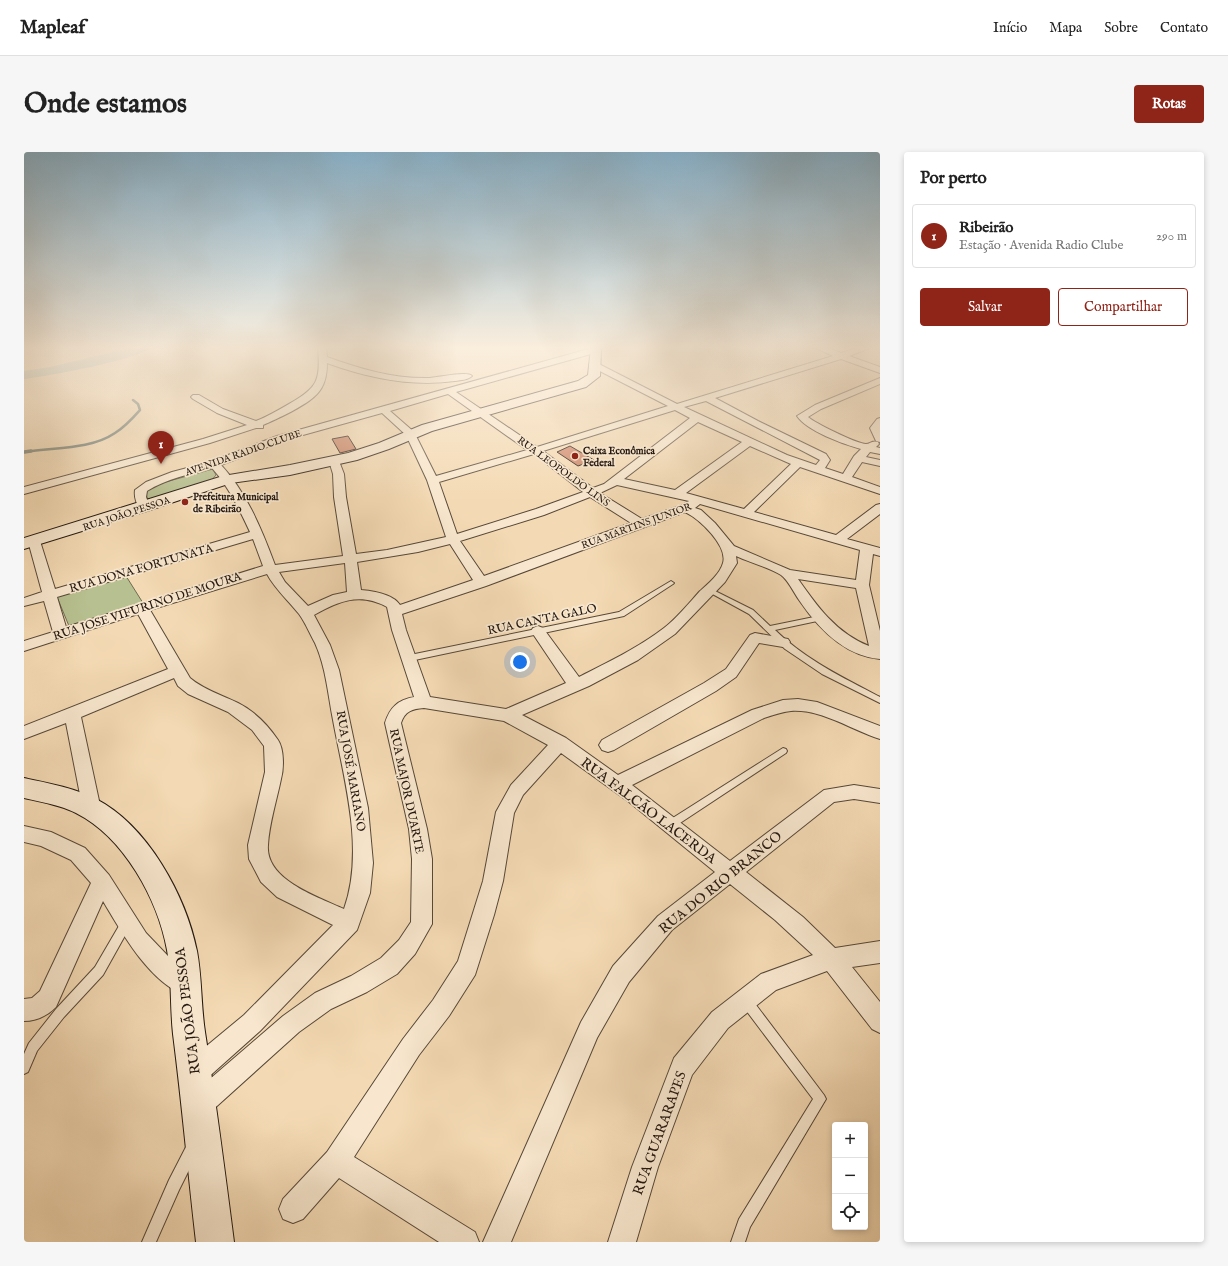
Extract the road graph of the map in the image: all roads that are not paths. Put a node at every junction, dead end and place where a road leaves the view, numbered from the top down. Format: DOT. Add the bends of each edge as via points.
graph roads {
  1 [pos="199,399"];
  2 [pos="304,399"];
  3 [pos="418,399"];
  4 [pos="462,399"];
  5 [pos="529,399"];
  6 [pos="660,399"];
  7 [pos="700,399"];
  8 [pos="709,399"];
  9 [pos="837,399"];
  10 [pos="676,407"];
  11 [pos="383,409"];
  12 [pos="482,412"];
  13 [pos="697,418"];
  14 [pos="880,421"];
  15 [pos="257,425"];
  16 [pos="410,434"];
  17 [pos="282,438"];
  18 [pos="880,440"];
  19 [pos="750,441"];
  20 [pos="866,448"];
  21 [pos="535,450"];
  22 [pos="880,451"];
  23 [pos="858,458"];
  24 [pos="334,461"];
  25 [pos="798,463"];
  26 [pos="880,463"];
  27 [pos="214,464"];
  28 [pos="818,470"];
  29 [pos="228,479"];
  30 [pos="845,479"];
  31 [pos="433,480"];
  32 [pos="615,481"];
  33 [pos="24,491"];
  34 [pos="880,491"];
  35 [pos="592,493"];
  36 [pos="687,501"];
  37 [pos="144,507"];
  38 [pos="880,508"];
  39 [pos="747,513"];
  40 [pos="641,524"];
  41 [pos="257,534"];
  42 [pos="453,539"];
  43 [pos="839,539"];
  44 [pos="29,543"];
  45 [pos="867,548"];
  46 [pos="730,549"];
  47 [pos="880,552"];
  48 [pos="350,558"];
  49 [pos="271,570"];
  50 [pos="787,573"];
  51 [pos="481,583"];
  52 [pos="671,584"];
  53 [pos="862,586"];
  54 [pos="709,590"];
  55 [pos="354,594"];
  56 [pos="50,595"];
  57 [pos="24,602"];
  58 [pos="142,608"];
  59 [pos="395,612"];
  60 [pos="306,613"];
  61 [pos="819,618"];
  62 [pos="769,629"];
  63 [pos="538,631"];
  64 [pos="61,634"];
  65 [pos="783,642"];
  66 [pos="24,646"];
  67 [pos="879,654"];
  68 [pos="410,658"];
  69 [pos="177,672"];
  70 [pos="576,685"];
  71 [pos="880,700"];
  72 [pos="424,702"];
  73 [pos="72,714"];
  74 [pos="507,715"];
  75 [pos="24,733"];
  76 [pos="880,733"];
  77 [pos="560,743"];
  78 [pos="608,745"];
  79 [pos="783,751"];
  80 [pos="617,784"];
  81 [pos="24,788"];
  82 [pos="880,796"];
  83 [pos="92,810"];
  84 [pos="672,824"];
  85 [pos="24,834"];
  86 [pos="730,872"];
  87 [pos="102,881"];
  88 [pos="128,922"];
  89 [pos="350,923"];
  90 [pos="880,952"];
  91 [pos="830,959"];
  92 [pos="184,984"];
  93 [pos="745,1001"];
  94 [pos="24,1010"];
  95 [pos="880,1021"];
  96 [pos="24,1068"];
  97 [pos="195,1072"];
  98 [pos="200,1120"];
  99 [pos="336,1161"];
  100 [pos="293,1209"];
  101 [pos="150,1242"];
  102 [pos="215,1242"];
  103 [pos="465,1242"];
  104 [pos="497,1242"];
  105 [pos="622,1242"];
  106 [pos="738,1242"];
  1 -- 15 [label="street" via="216,409"];
  2 -- 15 [label="street"];
  3 -- 11 [label="street, AVENIDA RADIO CLUBE"];
  4 -- 12 [label="street, RUA LEOPOLDO LINS"];
  5 -- 12 [label="street, RUA JOÃO PESSOA"];
  6 -- 10 [label="street"];
  7 -- 10 [label="street"];
  8 -- 28 [label="street" via="822,456 825,460"];
  9 -- 20 [label="street" via="802,416 832,434"];
  10 -- 13 [label="street"];
  10 -- 21 [label="street"];
  11 -- 16 [label="street"];
  11 -- 17 [label="street, AVENIDA RADIO CLUBE"];
  12 -- 16 [label="street, RUA JOÃO PESSOA"];
  12 -- 21 [label="street, RUA LEOPOLDO LINS"];
  13 -- 19 [label="street"];
  13 -- 32 [label="street, RUA JOSE VIFURINO DE MOURA"];
  14 -- 18 [label="street" via="875,428"];
  15 -- 17 [label="street"];
  15 -- 33 [label="street"];
  16 -- 24 [label="street, RUA JOÃO PESSOA" via="384,446"];
  16 -- 31 [label="street"];
  17 -- 27 [label="street, AVENIDA RADIO CLUBE"];
  18 -- 20 [label="street"];
  19 -- 25 [label="street"];
  19 -- 36 [label="street"];
  20 -- 22 [label="street"];
  20 -- 23 [label="street"];
  21 -- 31 [label="street"];
  21 -- 35 [label="street, RUA LEOPOLDO LINS"];
  23 -- 26 [label="street"];
  23 -- 30 [label="street"];
  24 -- 29 [label="street, RUA JOÃO PESSOA"];
  24 -- 48 [label="street" via="338,470"];
  25 -- 28 [label="street"];
  25 -- 39 [label="street"];
  27 -- 29 [label="street, RUA JOSÉ MARIANO"];
  27 -- 37 [label="street, AVENIDA RADIO CLUBE" via="150,484 141,490 140,497"];
  28 -- 30 [label="street"];
  29 -- 37 [label="street, RUA JOÃO PESSOA"];
  29 -- 41 [label="street, RUA JOSÉ MARIANO"];
  30 -- 34 [label="street"];
  31 -- 42 [label="street"];
  32 -- 35 [label="street, RUA JOSE VIFURINO DE MOURA"];
  32 -- 36 [label="street"];
  35 -- 40 [label="street, RUA LEOPOLDO LINS"];
  35 -- 42 [label="street, RUA JOSE VIFURINO DE MOURA"];
  36 -- 39 [label="street, RUA MARTINS JUNIOR"];
  36 -- 40 [label="street, RUA MARTINS JUNIOR"];
  36 -- 46 [label="street"];
  37 -- 44 [label="street, RUA JOÃO PESSOA"];
  38 -- 43 [label="street"];
  39 -- 43 [label="street, RUA MARTINS JUNIOR"];
  40 -- 51 [label="street, RUA MARTINS JUNIOR"];
  41 -- 49 [label="street, RUA JOSÉ MARIANO"];
  41 -- 56 [label="street, RUA DONA FORTUNATA"];
  42 -- 48 [label="street, RUA JOSE VIFURINO DE MOURA" via="387,554"];
  42 -- 51 [label="street"];
  43 -- 45 [label="street, RUA MARTINS JUNIOR"];
  44 -- 56 [label="street"];
  45 -- 47 [label="street, RUA MARTINS JUNIOR"];
  45 -- 53 [label="street"];
  46 -- 50 [label="street"];
  46 -- 54 [label="street" via="730,563"];
  48 -- 49 [label="street, RUA JOSE VIFURINO DE MOURA"];
  48 -- 55 [label="street"];
  49 -- 58 [label="street, RUA JOSE VIFURINO DE MOURA" via="258,571"];
  49 -- 60 [label="street, RUA JOSÉ MARIANO" via="279,584"];
  50 -- 53 [label="street"];
  50 -- 61 [label="street"];
  51 -- 59 [label="street, RUA MARTINS JUNIOR"];
  52 -- 63 [label="lane, RUA CANTA GALO" via="621,614"];
  53 -- 67 [label="street"];
  54 -- 62 [label="lane" via="751,612"];
  54 -- 70 [label="street" via="670,631 633,656"];
  55 -- 59 [label="street" via="385,599 393,605"];
  55 -- 60 [label="street" via="339,597"];
  56 -- 57 [label="street, RUA DONA FORTUNATA"];
  56 -- 64 [label="street"];
  58 -- 64 [label="street, RUA JOSE VIFURINO DE MOURA"];
  58 -- 69 [label="street"];
  59 -- 68 [label="street"];
  60 -- 89 [label="street, RUA JOSÉ MARIANO" via="323,645 331,670 359,808 363,863 360,893"];
  61 -- 62 [label="lane"];
  61 -- 67 [label="street" via="840,638 858,648"];
  62 -- 65 [label="lane"];
  63 -- 68 [label="lane, RUA CANTA GALO"];
  63 -- 70 [label="street"];
  64 -- 66 [label="street, RUA JOSE VIFURINO DE MOURA"];
  65 -- 71 [label="lane" via="825,672"];
  65 -- 78 [label="street" via="756,638 731,673"];
  68 -- 72 [label="street"];
  69 -- 73 [label="street"];
  69 -- 89 [label="street" via="194,690 240,712 258,726 272,745 274,772 258,845 259,859 268,876 284,890"];
  70 -- 74 [label="street"];
  72 -- 74 [label="street, RUA MAJOR DUARTE"];
  72 -- 98 [label="street, RUA MAJOR DUARTE" via="401,708 396,713 393,723 418,828 422,859 421,924 407,947 390,966 323,1001 291,1024"];
  73 -- 75 [label="street"];
  73 -- 83 [label="street"];
  74 -- 77 [label="street, RUA FALCÃO LACERDA"];
  76 -- 80 [label="street" via="813,707 797,704 779,707 758,714"];
  77 -- 80 [label="street, RUA FALCÃO LACERDA"];
  77 -- 99 [label="street" via="517,790 505,812 493,881 467,967"];
  79 -- 84 [label="lane"];
  80 -- 84 [label="street, RUA FALCÃO LACERDA"];
  81 -- 83 [label="street, RUA JOÃO PESSOA" via="56,795"];
  82 -- 86 [label="street, RUA DO RIO BRANCO" via="854,792 830,795"];
  83 -- 92 [label="street, RUA JOÃO PESSOA" via="113,827 145,861 169,904 182,950"];
  84 -- 86 [label="street, RUA FALCÃO LACERDA"];
  85 -- 87 [label="street" via="44,838 78,854"];
  86 -- 91 [label="street, RUA FALCÃO LACERDA" via="799,927"];
  86 -- 104 [label="street, RUA DO RIO BRANCO" via="665,923 621,974 589,1030"];
  87 -- 88 [label="street"];
  87 -- 94 [label="street" via="48,999 40,1007"];
  88 -- 92 [label="street" via="138,940"];
  88 -- 96 [label="lane" via="99,971 33,1046"];
  89 -- 97 [label="street, RUA JOSÉ MARIANO" via="252,1022"];
  90 -- 91 [label="street, RUA GUARARAPES"];
  91 -- 93 [label="street, RUA GUARARAPES" via="769,982"];
  91 -- 95 [label="street, RUA FALCÃO LACERDA"];
  92 -- 97 [label="street, RUA JOÃO PESSOA"];
  93 -- 105 [label="street, RUA GUARARAPES" via="720,1020 683,1067 644,1167"];
  93 -- 106 [label="lane" via="820,1099 744,1224"];
  97 -- 98 [label="street, RUA JOÃO PESSOA"];
  98 -- 101 [label="lane"];
  98 -- 102 [label="street, RUA JOÃO PESSOA"];
  99 -- 100 [label="street"];
  99 -- 103 [label="street"];
}
